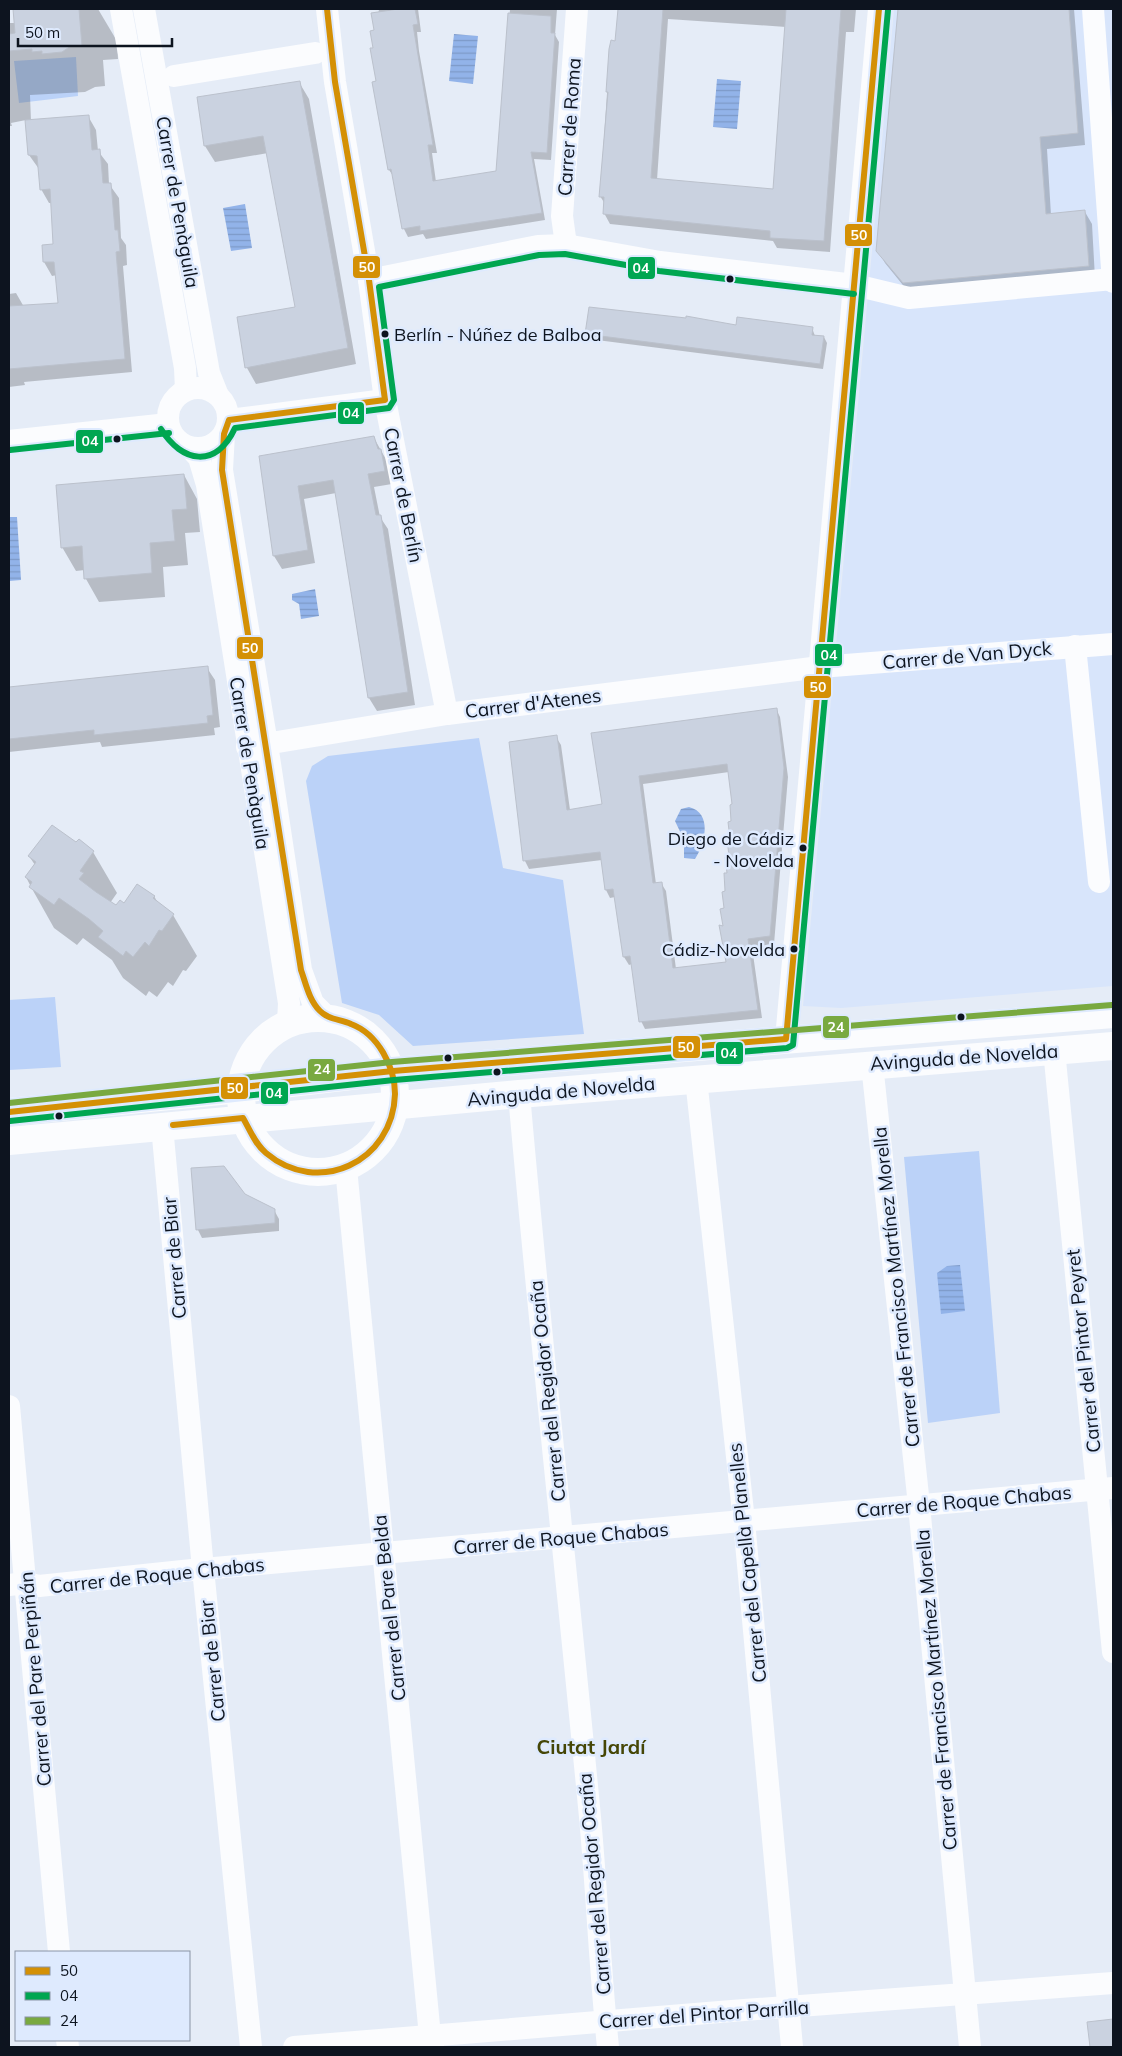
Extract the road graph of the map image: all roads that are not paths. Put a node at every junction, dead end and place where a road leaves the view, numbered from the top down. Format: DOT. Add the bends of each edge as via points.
graph roads {
  1 [pos="121,9"];
  2 [pos="144,9"];
  3 [pos="328,9"];
  4 [pos="577,9"];
  5 [pos="879,9"];
  6 [pos="1093,9"];
  7 [pos="315,53"];
  8 [pos="174,76"];
  9 [pos="566,245"];
  10 [pos="368,280"];
  11 [pos="1113,280"];
  12 [pos="855,285"];
  13 [pos="186,390"];
  14 [pos="217,393"];
  15 [pos="385,400"];
  16 [pos="168,424"];
  17 [pos="227,427"];
  18 [pos="9,441"];
  19 [pos="190,448"];
  20 [pos="1113,644"];
  21 [pos="1075,646"];
  22 [pos="820,667"];
  23 [pos="447,714"];
  24 [pos="257,745"];
  25 [pos="1099,882"];
  26 [pos="1113,1014"];
  27 [pos="327,1017"];
  28 [pos="288,1022"];
  29 [pos="786,1039"];
  30 [pos="1113,1046"];
  31 [pos="1054,1050"];
  32 [pos="872,1064"];
  33 [pos="393,1070"];
  34 [pos="696,1079"];
  35 [pos="240,1089"];
  36 [pos="519,1094"];
  37 [pos="395,1106"];
  38 [pos="9,1112"];
  39 [pos="243,1118"];
  40 [pos="162,1126"];
  41 [pos="9,1141"];
  42 [pos="346,1168"];
  43 [pos="9,1406"];
  44 [pos="1105,1488"];
  45 [pos="920,1505"];
  46 [pos="744,1521"];
  47 [pos="561,1537"];
  48 [pos="384,1554"];
  49 [pos="203,1569"];
  50 [pos="18,1584"];
  51 [pos="1113,1652"];
  52 [pos="59,1951"];
  53 [pos="1113,1983"];
  54 [pos="965,1995"];
  55 [pos="789,2007"];
  56 [pos="606,2021"];
  57 [pos="432,2041"];
  58 [pos="251,2047"];
  59 [pos="294,2047"];
  60 [pos="608,2047"];
  61 [pos="792,2047"];
  62 [pos="970,2047"];
  1 -- 13 [label="street, Carrer de Penàguila" via="185,368"];
  2 -- 14 [label="street, Carrer de Penàguila" via="207,364"];
  3 -- 10 [label="street, Carrer de Berlín" via="335,82"];
  4 -- 9 [label="street, Carrer de Roma" via="562,216"];
  5 -- 12 [label="street"];
  6 -- 11 [label="street"];
  7 -- 8 [label="street"];
  9 -- 10 [label="street" via="538,246"];
  9 -- 12 [label="street" via="660,262"];
  10 -- 15 [label="street, Carrer de Berlín"];
  11 -- 12 [label="street" via="909,298"];
  12 -- 22 [label="street"];
  13 -- 14 [label="street" via="200,387"];
  13 -- 16 [label="street" via="175,398 169,410"];
  14 -- 17 [label="street" via="226,406"];
  15 -- 17 [label="street"];
  15 -- 23 [label="street, Carrer de Berlín"];
  16 -- 18 [label="street"];
  16 -- 19 [label="street" via="175,438"];
  17 -- 19 [label="street" via="215,444"];
  17 -- 24 [label="street, Carrer de Penàguila" via="222,470"];
  19 -- 24 [label="street, Carrer de Penàguila" via="199,458 207,485"];
  20 -- 21 [label="street, Carrer de Van Dyck"];
  21 -- 22 [label="street, Carrer de Van Dyck"];
  21 -- 25 [label="street"];
  22 -- 23 [label="street, Carrer d'Atenes"];
  22 -- 29 [label="street"];
  23 -- 24 [label="street, Carrer d'Atenes"];
  24 -- 27 [label="street, Carrer de Penàguila" via="301,970 313,1003"];
  24 -- 28 [label="street, Carrer de Penàguila" via="288,993"];
  26 -- 29 [label="main road, Avinguda de Novelda"];
  27 -- 28 [label="main road"];
  27 -- 33 [label="main road" via="354,1025 383,1051"];
  28 -- 35 [label="main road" via="263,1039 247,1062"];
  29 -- 33 [label="main road, Avinguda de Novelda"];
  30 -- 31 [label="main road, Avinguda de Novelda"];
  31 -- 32 [label="main road, Avinguda de Novelda"];
  31 -- 44 [label="street, Carrer del Pintor Peyret"];
  32 -- 34 [label="main road, Avinguda de Novelda"];
  32 -- 45 [label="street, Carrer de Francisco Martínez Morella"];
  33 -- 35 [label="main road, Avinguda de Novelda"];
  33 -- 37 [label="main road"];
  34 -- 36 [label="main road, Avinguda de Novelda"];
  34 -- 46 [label="street, Carrer del Capellà Planelles"];
  35 -- 38 [label="main road, Avinguda de Novelda"];
  35 -- 39 [label="main road"];
  36 -- 37 [label="main road, Avinguda de Novelda"];
  36 -- 47 [label="street, Carrer del Regidor Ocaña"];
  37 -- 39 [label="main road, Avinguda de Novelda"];
  37 -- 42 [label="main road" via="380,1142 364,1158"];
  39 -- 40 [label="main road, Avinguda de Novelda"];
  39 -- 42 [label="main road" via="258,1146 283,1165 313,1173"];
  40 -- 41 [label="main road, Avinguda de Novelda"];
  40 -- 49 [label="street, Carrer de Biar"];
  42 -- 48 [label="street, Carrer del Pare Belda"];
  43 -- 50 [label="street, Carrer del Pare Perpiñán"];
  44 -- 45 [label="street, Carrer de Roque Chabas"];
  44 -- 51 [label="street, Carrer del Pintor Peyret"];
  45 -- 46 [label="street, Carrer de Roque Chabas"];
  45 -- 54 [label="street, Carrer de Francisco Martínez Morella"];
  46 -- 47 [label="street, Carrer de Roque Chabas"];
  46 -- 55 [label="street, Carrer del Capellà Planelles"];
  47 -- 48 [label="street, Carrer de Roque Chabas"];
  47 -- 56 [label="street, Carrer del Regidor Ocaña" via="590,1818"];
  48 -- 49 [label="street, Carrer de Roque Chabas"];
  48 -- 57 [label="street, Carrer del Pare Belda"];
  49 -- 50 [label="street, Carrer de Roque Chabas" via="39,1586"];
  49 -- 58 [label="street, Carrer de Biar"];
  50 -- 52 [label="street, Carrer del Pare Perpiñán"];
  53 -- 54 [label="street, Carrer del Pintor Parrilla"];
  54 -- 55 [label="street, Carrer del Pintor Parrilla"];
  54 -- 62 [label="street, Carrer de Francisco Martínez Morella"];
  55 -- 56 [label="street, Carrer del Pintor Parrilla"];
  55 -- 61 [label="street, Carrer del Capellà Planelles"];
  56 -- 57 [label="street, Carrer del Pintor Parrilla"];
  56 -- 60 [label="street, Carrer del Regidor Ocaña"];
  57 -- 59 [label="street, Carrer del Pintor Parrilla"];
}
